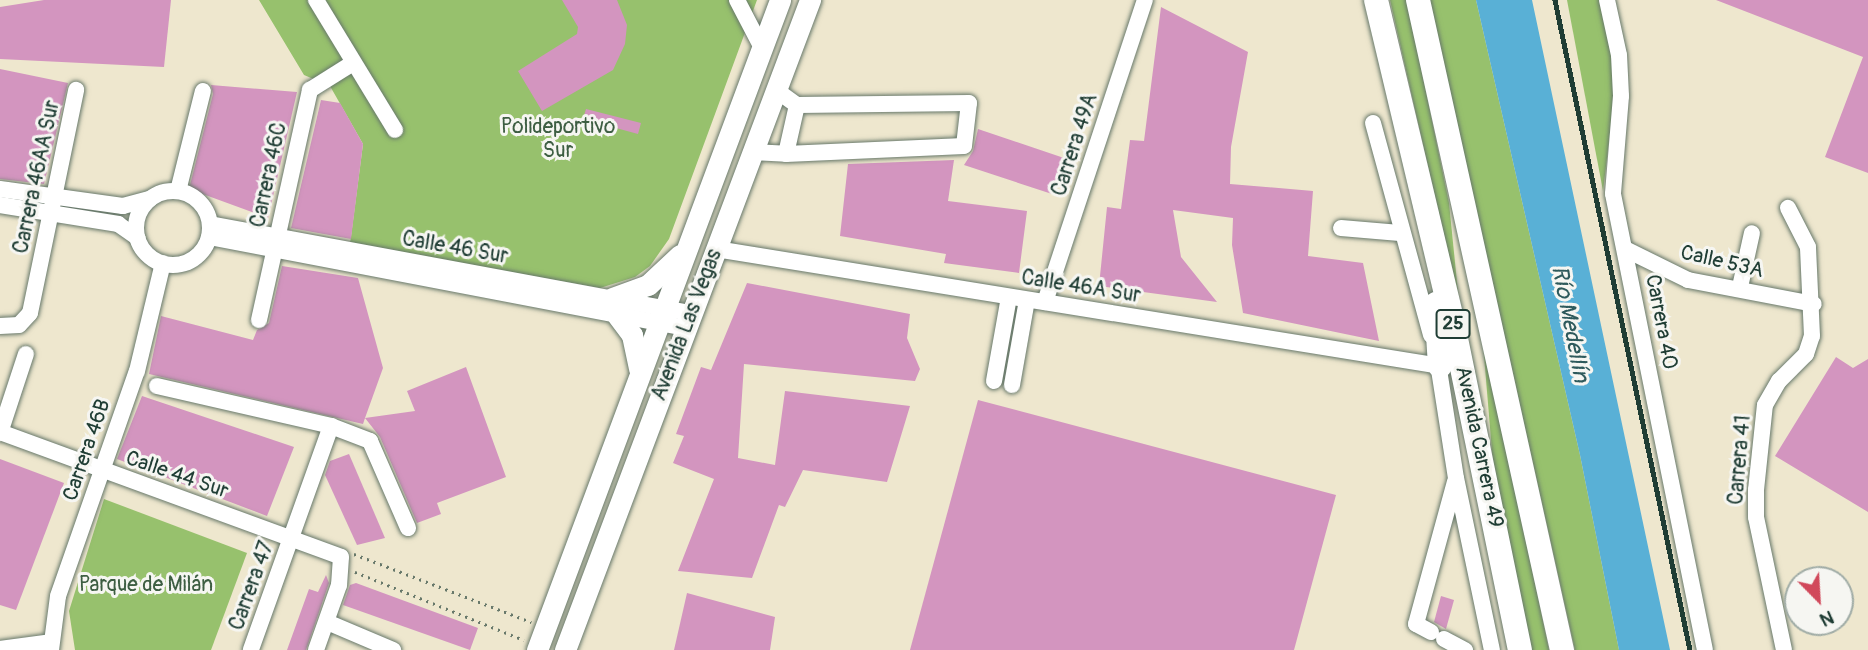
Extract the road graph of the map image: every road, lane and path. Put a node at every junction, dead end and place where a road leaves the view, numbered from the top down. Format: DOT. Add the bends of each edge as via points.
graph roads {
  1 [pos="316,0"];
  2 [pos="737,0"];
  3 [pos="780,0"];
  4 [pos="810,0"];
  5 [pos="1145,0"];
  6 [pos="1376,0"];
  7 [pos="1419,0"];
  8 [pos="1607,0"];
  9 [pos="762,48"];
  10 [pos="353,63"];
  11 [pos="76,90"];
  12 [pos="776,90"];
  13 [pos="202,91"];
  14 [pos="797,105"];
  15 [pos="1373,123"];
  16 [pos="395,130"];
  17 [pos="752,152"];
  18 [pos="786,154"];
  19 [pos="0,189"];
  20 [pos="178,191"];
  21 [pos="150,199"];
  22 [pos="0,205"];
  23 [pos="53,205"];
  24 [pos="1788,208"];
  25 [pos="1341,228"];
  26 [pos="210,230"];
  27 [pos="1400,233"];
  28 [pos="1752,233"];
  29 [pos="138,238"];
  30 [pos="276,243"];
  31 [pos="688,245"];
  32 [pos="1433,247"];
  33 [pos="716,249"];
  34 [pos="1625,249"];
  35 [pos="1475,259"];
  36 [pos="163,263"];
  37 [pos="1740,287"];
  38 [pos="1009,297"];
  39 [pos="1027,300"];
  40 [pos="1045,302"];
  41 [pos="1814,304"];
  42 [pos="615,306"];
  43 [pos="662,315"];
  44 [pos="259,320"];
  45 [pos="689,320"];
  46 [pos="0,326"];
  47 [pos="26,355"];
  48 [pos="1440,366"];
  49 [pos="640,374"];
  50 [pos="994,380"];
  51 [pos="1012,385"];
  52 [pos="157,386"];
  53 [pos="331,426"];
  54 [pos="1475,427"];
  55 [pos="0,432"];
  56 [pos="102,472"];
  57 [pos="1455,478"];
  58 [pos="408,528"];
  59 [pos="292,537"];
  60 [pos="341,557"];
  61 [pos="327,622"];
  62 [pos="531,622"];
  63 [pos="530,645"];
  64 [pos="51,646"];
  65 [pos="0,649"];
  66 [pos="251,650"];
  67 [pos="316,650"];
  68 [pos="393,650"];
  69 [pos="565,650"];
  70 [pos="1465,650"];
  71 [pos="1492,650"];
  72 [pos="1520,650"];
  73 [pos="1562,650"];
  74 [pos="1705,650"];
  75 [pos="1784,650"];
  1 -- 10 [label="street"];
  2 -- 9 [label="street"];
  3 -- 9 [label="main road, Avenida Las Vegas"];
  4 -- 12 [label="main road, Avenida Las Vegas"];
  5 -- 40 [label="street, Carrera 49A"];
  6 -- 32 [label="highway, Avenida Carrera 49 / 25"];
  7 -- 35 [label="highway, Avenida Carrera 49 / 25"];
  8 -- 34 [label="street, Carrera 40" via="1619,55 1621,96 1613,194"];
  9 -- 31 [label="main road, Avenida Las Vegas"];
  10 -- 16 [label="street"];
  10 -- 30 [label="street, Carrera 46C" via="310,90"];
  11 -- 23 [label="street, Carrera 46AA Sur"];
  12 -- 14 [label="street"];
  12 -- 17 [label="main road, Avenida Las Vegas"];
  13 -- 20 [label="street"];
  14 -- 18 [label="street"];
  14 -- 18 [label="street" via="969,103 964,146"];
  15 -- 27 [label="street"];
  17 -- 18 [label="street"];
  17 -- 33 [label="main road, Avenida Las Vegas"];
  19 -- 23 [label="street"];
  20 -- 21 [label="street"];
  20 -- 26 [label="street" via="196,199"];
  21 -- 23 [label="street" via="123,206"];
  21 -- 29 [label="street" via="137,221"];
  22 -- 23 [label="street"];
  23 -- 29 [label="street" via="118,224"];
  23 -- 46 [label="street, Carrera 46AA Sur" via="30,313 19,325"];
  24 -- 41 [label="street, Carrera 41" via="1808,247"];
  25 -- 27 [label="street"];
  26 -- 30 [label="street, Calle 46 Sur"];
  26 -- 36 [label="street" via="191,260"];
  27 -- 48 [label="street"];
  28 -- 37 [label="street"];
  29 -- 36 [label="street" via="147,254"];
  30 -- 42 [label="street, Calle 46 Sur"];
  30 -- 44 [label="street, Carrera 46C"];
  31 -- 42 [label="main road" via="649,285"];
  31 -- 43 [label="main road, Avenida Las Vegas"];
  32 -- 48 [label="highway"];
  32 -- 54 [label="highway, Avenida Carrera 49 / 25"];
  33 -- 38 [label="street, Calle 46A Sur"];
  33 -- 45 [label="main road, Avenida Las Vegas"];
  34 -- 37 [label="street, Calle 53A" via="1688,280"];
  34 -- 74 [label="street, Carrera 40"];
  35 -- 54 [label="highway"];
  35 -- 73 [label="highway, Avenida Carrera 49 / 25"];
  36 -- 56 [label="street, Carrera 46B" via="137,370"];
  37 -- 41 [label="street, Calle 53A"];
  38 -- 39 [label="street, Calle 46A Sur"];
  38 -- 50 [label="street"];
  39 -- 40 [label="street, Calle 46A Sur"];
  39 -- 51 [label="street"];
  40 -- 48 [label="street, Calle 46A Sur"];
  41 -- 75 [label="street, Carrera 41" via="1806,354 1779,381 1765,405 1756,490 1756,517"];
  42 -- 43 [label="street, Calle 46 Sur"];
  42 -- 49 [label="main road" via="637,347"];
  43 -- 45 [label="street, Calle 46 Sur"];
  43 -- 49 [label="main road, Avenida Las Vegas"];
  45 -- 69 [label="main road, Avenida Las Vegas"];
  47 -- 55 [label="street"];
  48 -- 57 [label="street"];
  49 -- 63 [label="main road, Avenida Las Vegas"];
  52 -- 53 [label="street"];
  53 -- 58 [label="street" via="370,441"];
  53 -- 59 [label="street, Carrera 47"];
  54 -- 72 [label="highway, Avenida Carrera 49 / 25"];
  55 -- 56 [label="street, Calle 44 Sur"];
  56 -- 59 [label="street, Calle 44 Sur"];
  56 -- 64 [label="street, Carrera 46B" via="58,596"];
  57 -- 70 [label="street" via="1416,624"];
  57 -- 71 [label="street"];
  59 -- 60 [label="street, Calle 44 Sur"];
  59 -- 66 [label="street, Carrera 47"];
  60 -- 61 [label="street" via="344,565"];
  60 -- 62 [label="path" via="356,554"];
  60 -- 63 [label="path" via="350,570"];
  61 -- 67 [label="street"];
  61 -- 68 [label="street"];
  64 -- 65 [label="street"];
}
